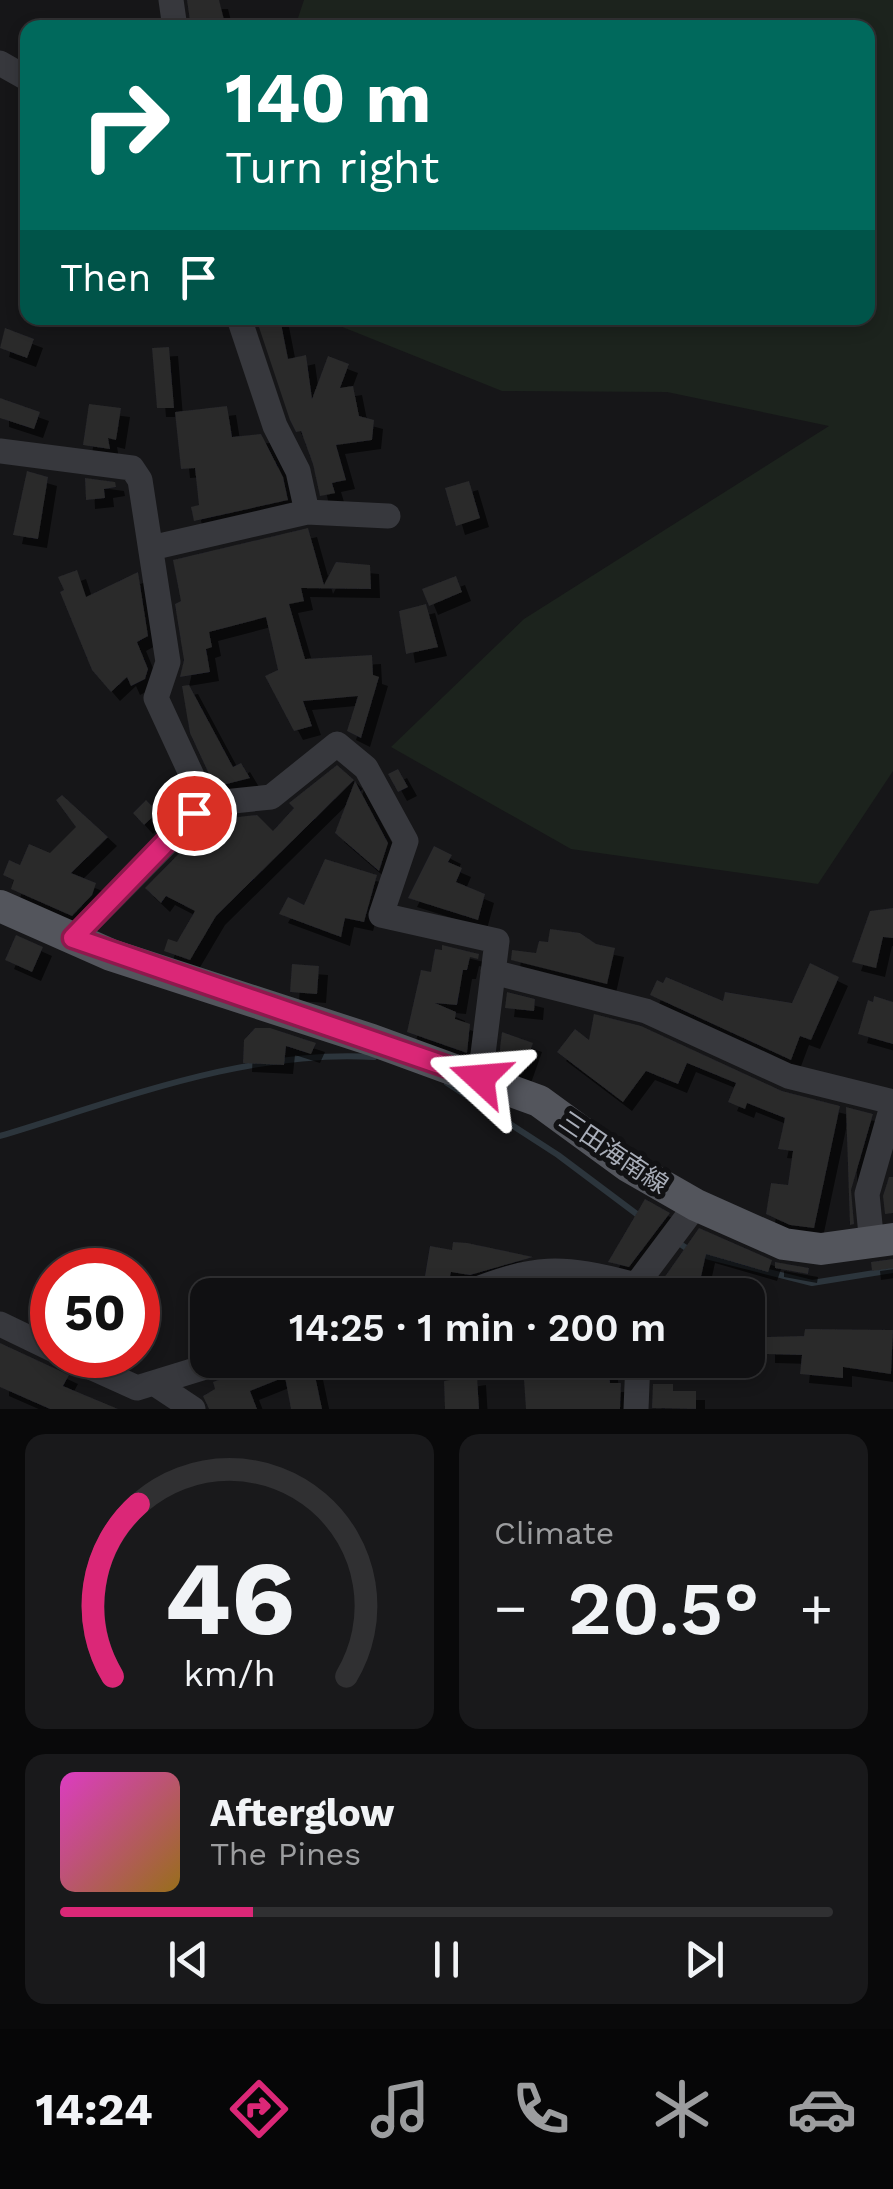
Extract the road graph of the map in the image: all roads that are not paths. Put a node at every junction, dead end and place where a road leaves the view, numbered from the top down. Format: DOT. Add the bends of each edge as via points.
graph roads {
  1 [pos="241,325"];
  2 [pos="0,451"];
  3 [pos="308,512"];
  4 [pos="388,516"];
  5 [pos="151,548"];
  6 [pos="206,804"];
  7 [pos="0,906"];
  8 [pos="73,938"];
  9 [pos="494,972"];
  10 [pos="480,1078"];
  11 [pos="893,1103"];
  12 [pos="696,1205"];
  13 [pos="883,1242"];
  14 [pos="504,1278"];
  15 [pos="592,1278"];
  16 [pos="644,1278"];
  17 [pos="0,1324"];
  18 [pos="30,1338"];
  19 [pos="190,1371"];
  20 [pos="115,1378"];
  21 [pos="637,1378"];
  22 [pos="157,1385"];
  23 [pos="193,1409"];
  24 [pos="636,1409"];
  1 -- 3 [label="street"];
  2 -- 5 [label="street" via="132,468 140,480"];
  3 -- 4 [label="street"];
  3 -- 5 [label="street"];
  5 -- 6 [label="street" via="168,662 156,698"];
  6 -- 8 [label="street"];
  6 -- 9 [label="street" via="271,797 336,744 366,768 406,841 381,915 497,940"];
  7 -- 8 [label="main road, 三田海南線"];
  8 -- 10 [label="main road, 三田海南線"];
  9 -- 10 [label="street"];
  9 -- 11 [label="street" via="646,1011 788,1076"];
  10 -- 12 [label="main road, 三田海南線" via="539,1101 628,1166"];
  11 -- 13 [label="street" via="867,1194"];
  12 -- 13 [label="main road, 三田海南線" via="784,1244 822,1250"];
  12 -- 16 [label="street"];
  14 -- 15 [label="street" via="555,1268"];
  17 -- 18 [label="street"];
  19 -- 22 [label="street"];
  20 -- 22 [label="street" via="137,1388"];
  21 -- 24 [label="street"];
  22 -- 23 [label="street"];
}
